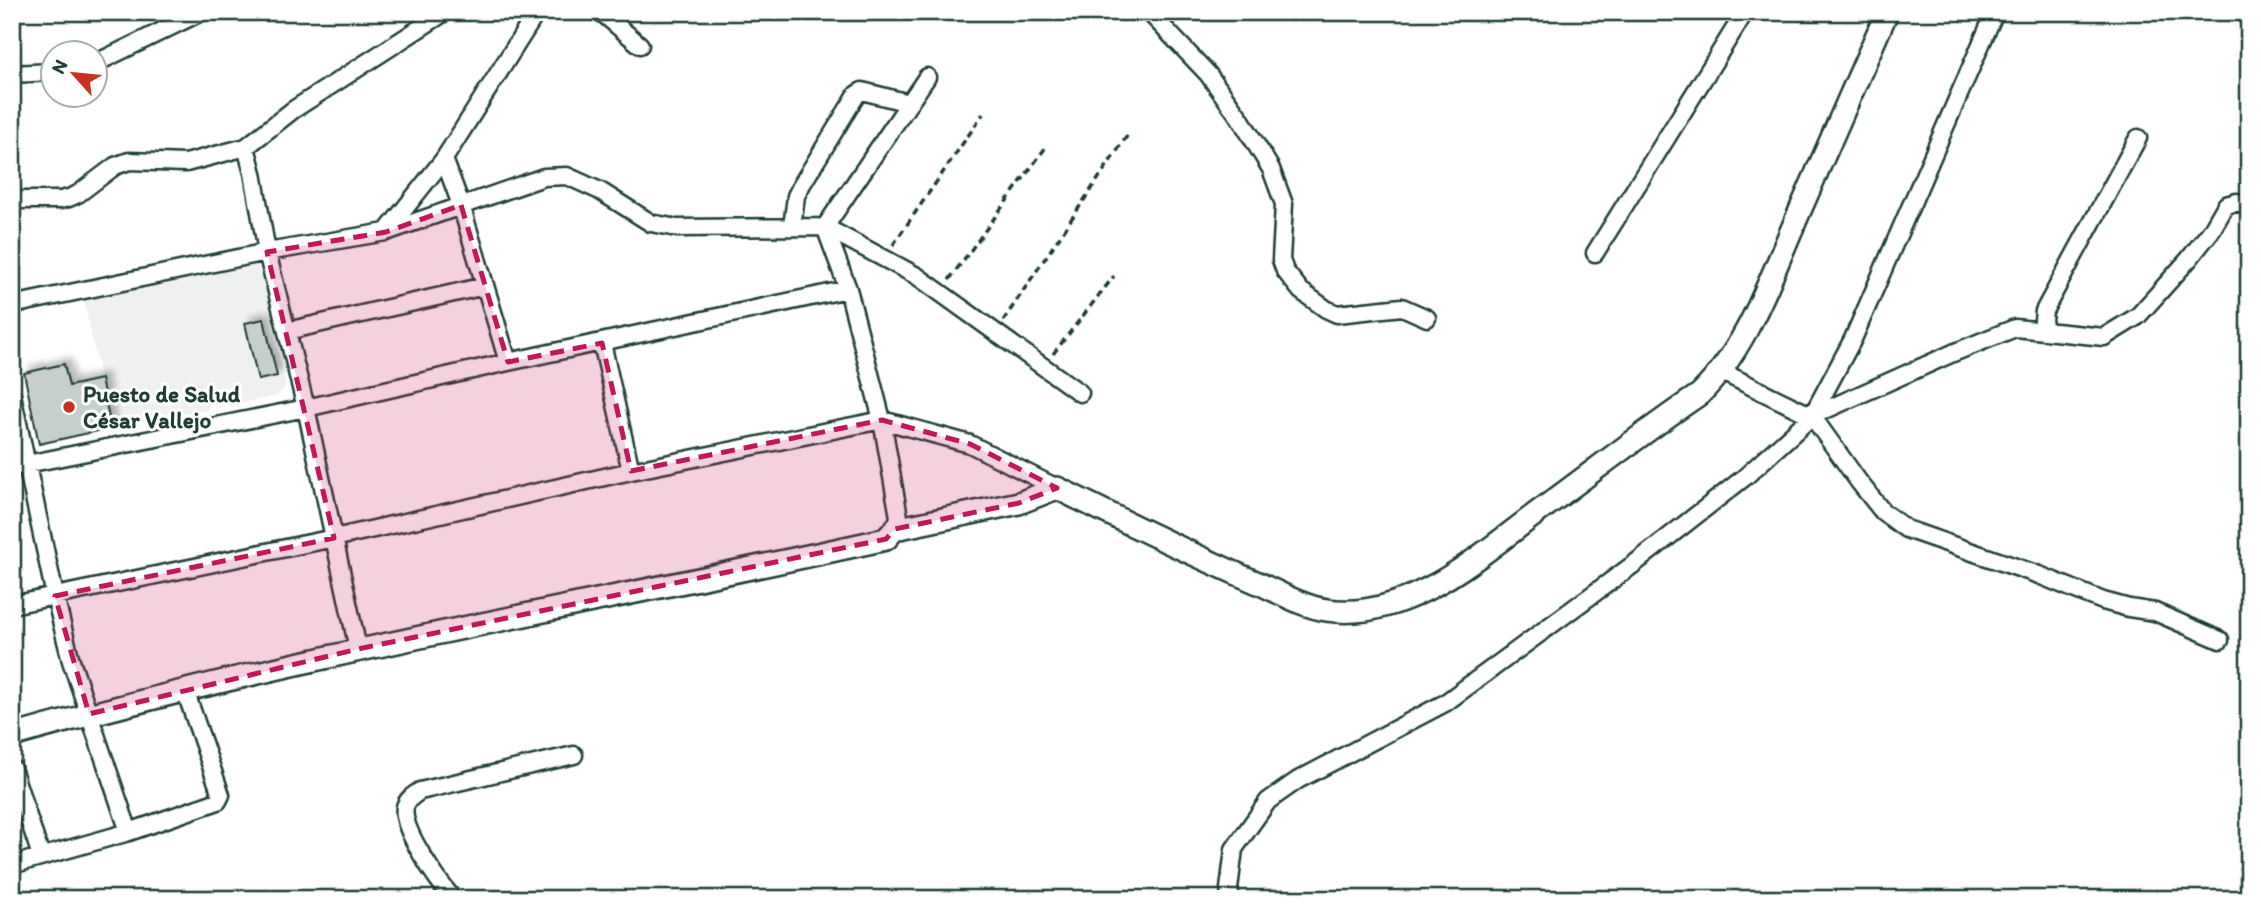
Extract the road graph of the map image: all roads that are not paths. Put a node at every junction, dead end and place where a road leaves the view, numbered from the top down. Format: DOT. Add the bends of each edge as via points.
graph roads {
  1 [pos="201,12"];
  2 [pos="445,12"];
  3 [pos="537,12"];
  4 [pos="601,12"];
  5 [pos="1149,12"];
  6 [pos="1745,12"];
  7 [pos="1887,12"];
  8 [pos="1995,12"];
  9 [pos="640,45"];
  10 [pos="108,57"];
  11 [pos="38,73"];
  12 [pos="12,74"];
  13 [pos="927,77"];
  14 [pos="909,103"];
  15 [pos="2138,138"];
  16 [pos="246,147"];
  17 [pos="444,159"];
  18 [pos="12,200"];
  19 [pos="461,205"];
  20 [pos="2249,206"];
  21 [pos="792,227"];
  22 [pos="825,227"];
  23 [pos="386,232"];
  24 [pos="267,253"];
  25 [pos="1595,253"];
  26 [pos="485,286"];
  27 [pos="848,289"];
  28 [pos="12,305"];
  29 [pos="1427,318"];
  30 [pos="2045,330"];
  31 [pos="287,331"];
  32 [pos="602,343"];
  33 [pos="508,362"];
  34 [pos="1720,371"];
  35 [pos="1080,393"];
  36 [pos="12,395"];
  37 [pos="306,408"];
  38 [pos="1812,416"];
  39 [pos="882,420"];
  40 [pos="19,466"];
  41 [pos="631,471"];
  42 [pos="1057,488"];
  43 [pos="895,529"];
  44 [pos="334,538"];
  45 [pos="55,596"];
  46 [pos="12,605"];
  47 [pos="2220,640"];
  48 [pos="358,649"];
  49 [pos="185,691"];
  50 [pos="89,714"];
  51 [pos="12,736"];
  52 [pos="574,755"];
  53 [pos="12,768"];
  54 [pos="129,832"];
  55 [pos="41,856"];
  56 [pos="12,865"];
  57 [pos="453,899"];
  58 [pos="1231,899"];
  1 -- 10 [label="street"];
  2 -- 16 [label="street" via="293,110"];
  3 -- 17 [label="street"];
  4 -- 9 [label="street"];
  5 -- 29 [label="street" via="1208,74 1270,169 1284,204 1281,260 1301,291 1337,314 1402,307"];
  6 -- 25 [label="street"];
  7 -- 34 [label="street" via="1765,291 1737,348"];
  8 -- 38 [label="street" via="1853,339"];
  11 -- 12 [label="street"];
  13 -- 14 [label="street"];
  14 -- 21 [label="street" via="859,92 796,196"];
  14 -- 22 [label="street"];
  15 -- 30 [label="street" via="2045,311"];
  16 -- 18 [label="street" via="186,163 129,161 69,198"];
  16 -- 24 [label="street"];
  17 -- 19 [label="street"];
  17 -- 23 [label="street"];
  19 -- 21 [label="street" via="544,177 568,176 652,223 677,228"];
  19 -- 23 [label="street"];
  19 -- 26 [label="street"];
  20 -- 30 [label="street" via="2227,205 2189,259 2138,316 2104,337"];
  21 -- 22 [label="street"];
  22 -- 27 [label="street"];
  22 -- 35 [label="street" via="917,276"];
  23 -- 24 [label="street"];
  24 -- 28 [label="street"];
  24 -- 31 [label="street"];
  26 -- 31 [label="street"];
  26 -- 33 [label="street"];
  27 -- 32 [label="street"];
  27 -- 39 [label="street"];
  30 -- 38 [label="street" via="2015,328"];
  31 -- 37 [label="street"];
  32 -- 33 [label="street"];
  32 -- 41 [label="street"];
  33 -- 37 [label="street"];
  34 -- 38 [label="street"];
  34 -- 42 [label="street" via="1700,394 1446,580 1370,610 1327,610 1307,604 1206,561"];
  36 -- 40 [label="street"];
  37 -- 40 [label="street"];
  37 -- 44 [label="street"];
  38 -- 47 [label="street" via="1858,482 1883,512 1906,529 2103,601 2155,612"];
  38 -- 58 [label="street" via="1705,509 1445,703 1298,780 1268,801 1234,849"];
  39 -- 41 [label="street"];
  39 -- 42 [label="street" via="970,443"];
  39 -- 43 [label="street" via="899,517"];
  40 -- 45 [label="street"];
  41 -- 44 [label="street"];
  42 -- 43 [label="street" via="1019,503"];
  43 -- 48 [label="street" via="886,539 873,542"];
  44 -- 45 [label="street"];
  44 -- 48 [label="street"];
  45 -- 46 [label="street"];
  45 -- 50 [label="street"];
  48 -- 49 [label="street"];
  49 -- 50 [label="street"];
  49 -- 54 [label="street" via="221,795 218,801"];
  50 -- 51 [label="street"];
  50 -- 54 [label="street"];
  52 -- 57 [label="street" via="420,791 409,800 404,809 408,826"];
  53 -- 55 [label="street"];
  54 -- 55 [label="street"];
  55 -- 56 [label="street"];
}
